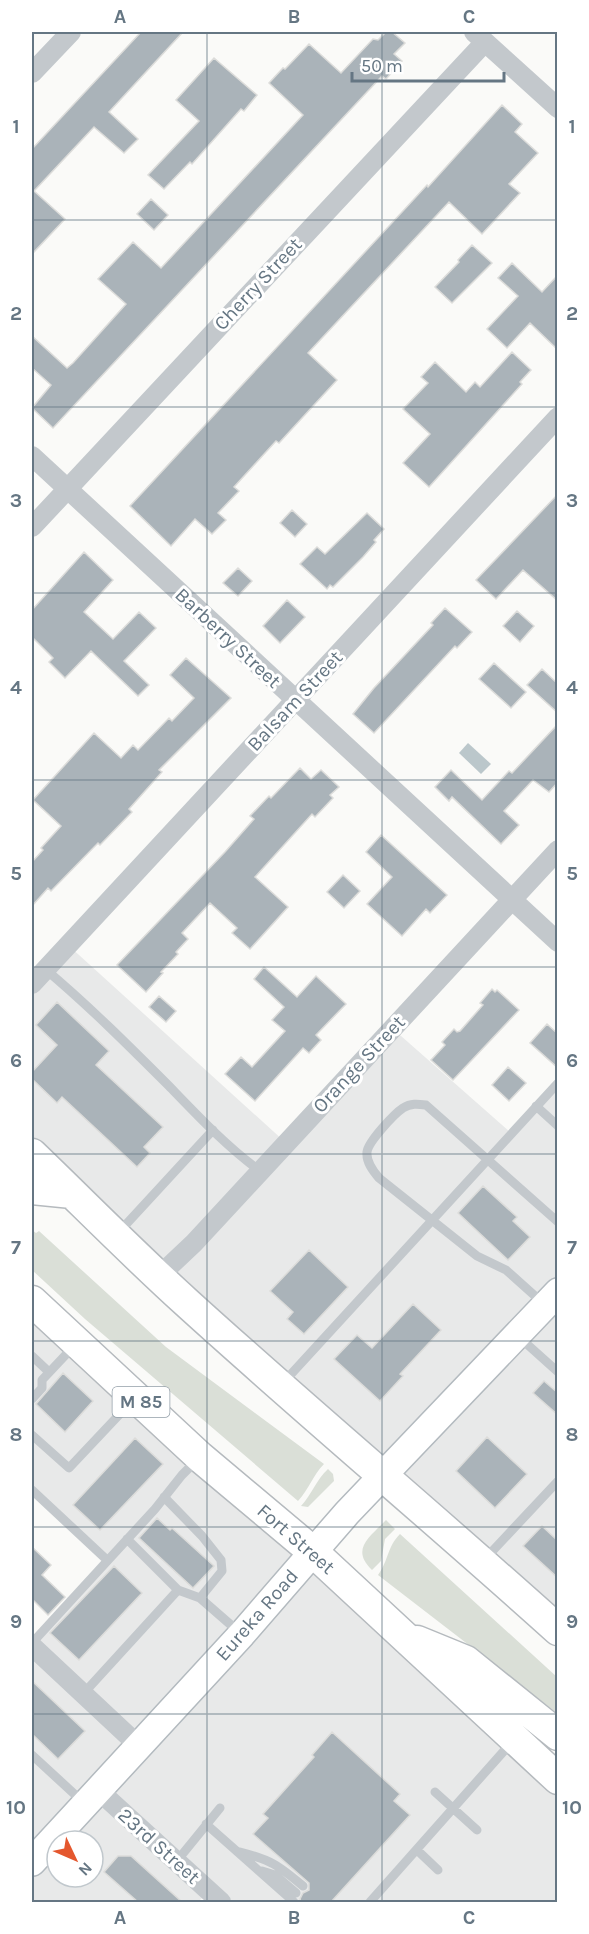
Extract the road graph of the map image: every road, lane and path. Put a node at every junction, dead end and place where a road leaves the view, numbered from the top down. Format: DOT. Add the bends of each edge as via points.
graph roads {
  1 [pos="71,32"];
  2 [pos="480,37"];
  3 [pos="32,73"];
  4 [pos="558,108"];
  5 [pos="558,417"];
  6 [pos="32,456"];
  7 [pos="67,489"];
  8 [pos="32,527"];
  9 [pos="294,700"];
  10 [pos="558,850"];
  11 [pos="512,899"];
  12 [pos="558,942"];
  13 [pos="45,969"];
  14 [pos="32,984"];
  15 [pos="558,1083"];
  16 [pos="536,1106"];
  17 [pos="558,1126"];
  18 [pos="213,1130"];
  19 [pos="32,1154"];
  20 [pos="488,1159"];
  21 [pos="260,1171"];
  22 [pos="32,1189"];
  23 [pos="72,1193"];
  24 [pos="430,1220"];
  25 [pos="558,1222"];
  26 [pos="116,1235"];
  27 [pos="159,1276"];
  28 [pos="551,1298"];
  29 [pos="32,1301"];
  30 [pos="517,1335"];
  31 [pos="77,1343"];
  32 [pos="32,1356"];
  33 [pos="49,1372"];
  34 [pos="558,1372"];
  35 [pos="281,1386"];
  36 [pos="135,1397"];
  37 [pos="32,1399"];
  38 [pos="32,1435"];
  39 [pos="200,1457"];
  40 [pos="382,1475"];
  41 [pos="558,1481"];
  42 [pos="32,1490"];
  43 [pos="164,1497"];
  44 [pos="127,1539"];
  45 [pos="312,1551"];
  46 [pos="107,1560"];
  47 [pos="482,1562"];
  48 [pos="178,1590"];
  49 [pos="200,1598"];
  50 [pos="558,1630"];
  51 [pos="242,1634"];
  52 [pos="400,1634"];
  53 [pos="32,1645"];
  54 [pos="83,1695"];
  55 [pos="558,1735"];
  56 [pos="514,1740"];
  57 [pos="139,1746"];
  58 [pos="32,1755"];
  59 [pos="558,1779"];
  60 [pos="435,1792"];
  61 [pos="92,1797"];
  62 [pos="220,1808"];
  63 [pos="454,1809"];
  64 [pos="206,1824"];
  65 [pos="477,1830"];
  66 [pos="417,1850"];
  67 [pos="237,1852"];
  68 [pos="32,1862"];
  69 [pos="176,1862"];
  70 [pos="438,1870"];
  71 [pos="298,1894"];
  72 [pos="211,1897"];
  73 [pos="370,1902"];
  1 -- 3 [label="street"];
  2 -- 4 [label="street"];
  2 -- 7 [label="street, Cherry Street"];
  5 -- 9 [label="street, Balsam Street"];
  6 -- 7 [label="street, Barberry Street"];
  7 -- 8 [label="street, Cherry Street"];
  7 -- 9 [label="street, Barberry Street"];
  9 -- 11 [label="street, Barberry Street"];
  9 -- 13 [label="street, Balsam Street"];
  10 -- 11 [label="street, Orange Street"];
  11 -- 12 [label="street, Barberry Street"];
  11 -- 21 [label="street, Orange Street"];
  13 -- 14 [label="street, Balsam Street"];
  13 -- 18 [label="lane" via="96,1013"];
  15 -- 16 [label="lane"];
  16 -- 17 [label="lane"];
  16 -- 20 [label="lane"];
  18 -- 21 [label="lane"];
  18 -- 26 [label="lane"];
  19 -- 23 [label="main road"];
  20 -- 24 [label="lane"];
  20 -- 24 [label="lane" via="426,1105 415,1103 402,1109 371,1141 367,1152 370,1166"];
  20 -- 25 [label="lane"];
  21 -- 27 [label="street, Orange Street"];
  22 -- 23 [label="main road"];
  23 -- 26 [label="main road"];
  24 -- 28 [label="lane" via="477,1256"];
  24 -- 35 [label="lane"];
  26 -- 27 [label="main road"];
  27 -- 35 [label="main road"];
  28 -- 30 [label="main road, Eureka Road"];
  29 -- 31 [label="main road, Fort Street / M 85"];
  30 -- 34 [label="lane"];
  30 -- 40 [label="main road, Eureka Road"];
  31 -- 33 [label="lane"];
  31 -- 36 [label="main road, Fort Street / M 85"];
  32 -- 33 [label="lane"];
  33 -- 37 [label="lane"];
  35 -- 40 [label="main road"];
  36 -- 38 [label="lane" via="69,1468"];
  36 -- 39 [label="main road, Fort Street / M 85"];
  39 -- 43 [label="lane"];
  39 -- 45 [label="main road, Fort Street / M 85"];
  40 -- 45 [label="main road, Eureka Road"];
  40 -- 47 [label="main road"];
  41 -- 47 [label="lane"];
  42 -- 46 [label="lane"];
  43 -- 44 [label="lane"];
  43 -- 49 [label="lane" via="221,1560 222,1571"];
  44 -- 46 [label="lane"];
  44 -- 48 [label="lane"];
  45 -- 51 [label="main road, Eureka Road"];
  45 -- 52 [label="main road, Fort Street / M 85"];
  46 -- 53 [label="lane"];
  47 -- 50 [label="main road"];
  48 -- 49 [label="lane"];
  48 -- 54 [label="lane"];
  49 -- 51 [label="lane"];
  51 -- 57 [label="main road, Eureka Road"];
  52 -- 55 [label="main road" via="466,1661"];
  52 -- 56 [label="main road, Fort Street / M 85"];
  53 -- 54 [label="street"];
  54 -- 57 [label="street"];
  56 -- 59 [label="main road, Fort Street / M 85"];
  56 -- 63 [label="lane"];
  57 -- 61 [label="main road, Eureka Road"];
  58 -- 61 [label="lane"];
  60 -- 63 [label="lane"];
  61 -- 68 [label="main road, Eureka Road"];
  61 -- 69 [label="street, 23rd Street"];
  62 -- 64 [label="lane"];
  63 -- 65 [label="lane"];
  63 -- 66 [label="lane"];
  64 -- 67 [label="lane"];
  64 -- 69 [label="lane"];
  66 -- 70 [label="lane"];
  66 -- 73 [label="lane"];
  67 -- 71 [label="lane"];
  67 -- 71 [label="lane" via="267,1859 282,1869"];
  69 -- 72 [label="street, 23rd Street"];
}
